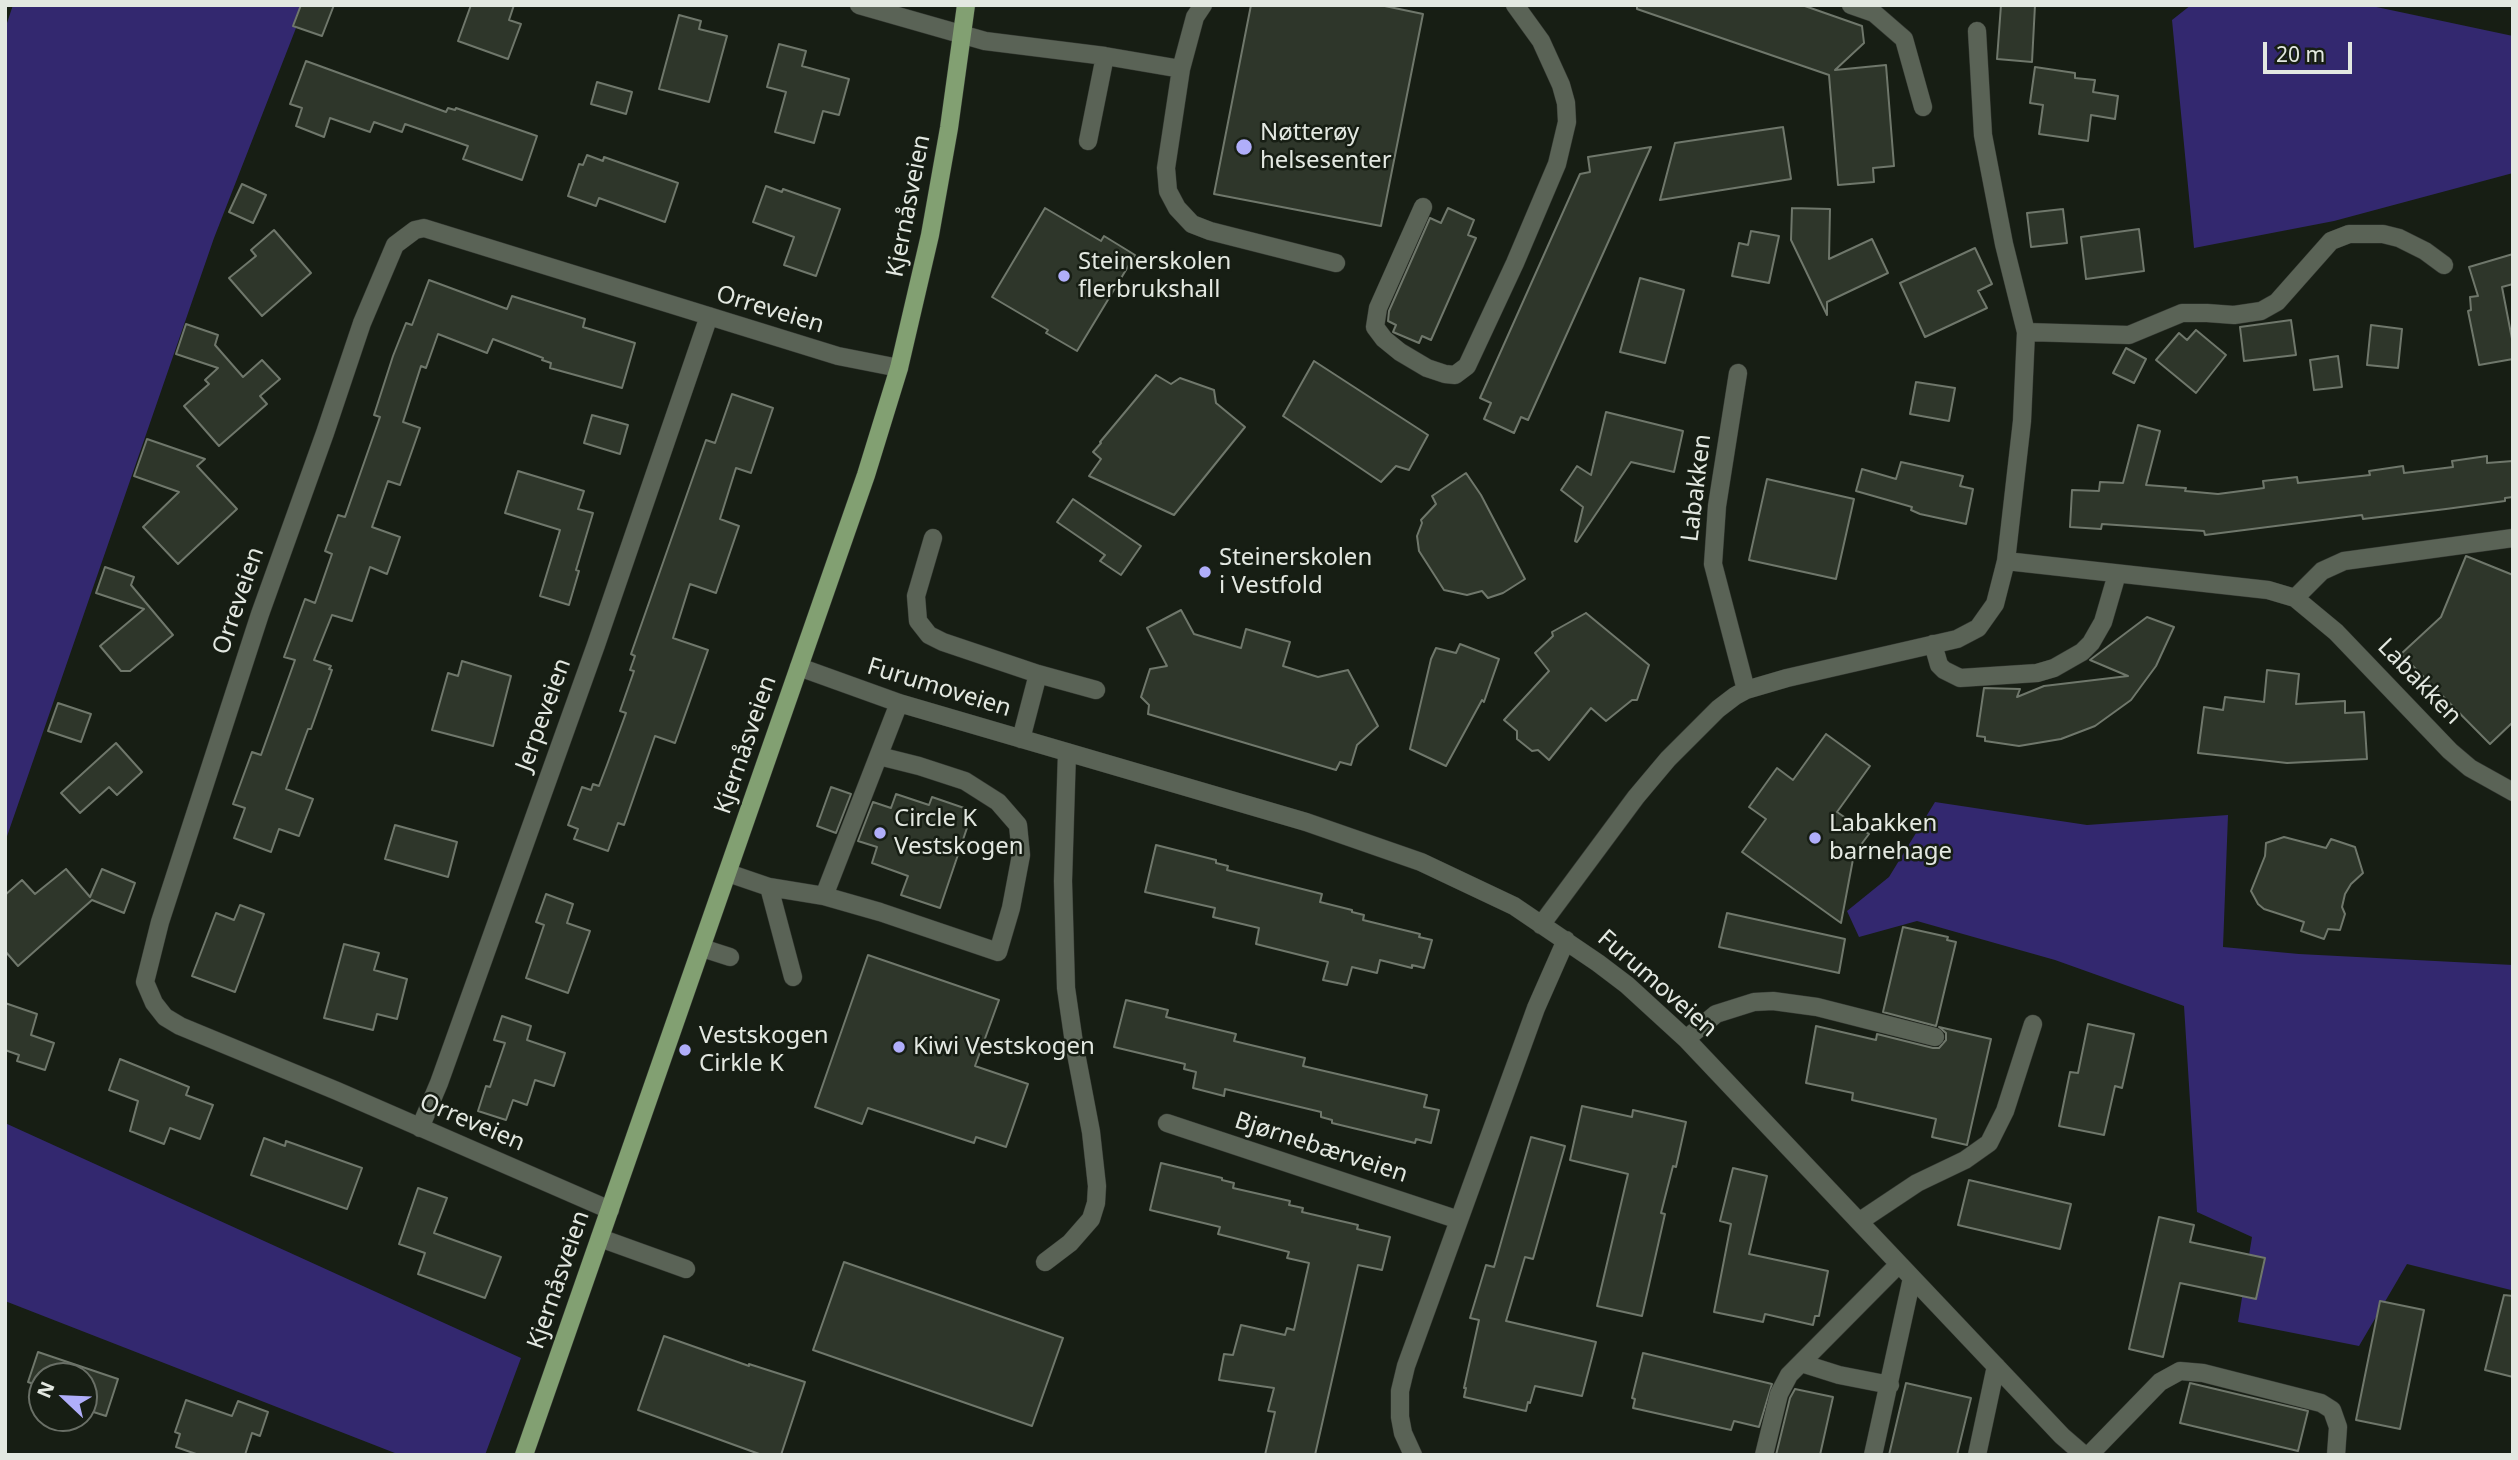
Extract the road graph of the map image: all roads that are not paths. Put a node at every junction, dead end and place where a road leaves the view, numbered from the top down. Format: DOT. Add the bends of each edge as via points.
graph roads {
  1 [pos="859,5"];
  2 [pos="966,5"];
  3 [pos="1203,5"];
  4 [pos="1515,5"];
  5 [pos="1851,5"];
  6 [pos="1977,31"];
  7 [pos="963,37"];
  8 [pos="1105,56"];
  9 [pos="1181,69"];
  10 [pos="1923,107"];
  11 [pos="1088,141"];
  12 [pos="1423,207"];
  13 [pos="1336,263"];
  14 [pos="2444,265"];
  15 [pos="709,316"];
  16 [pos="2026,332"];
  17 [pos="899,368"];
  18 [pos="1738,373"];
  19 [pos="933,538"];
  20 [pos="2513,538"];
  21 [pos="2006,561"];
  22 [pos="2117,574"];
  23 [pos="2295,598"];
  24 [pos="1933,644"];
  25 [pos="799,667"];
  26 [pos="1038,674"];
  27 [pos="1096,690"];
  28 [pos="1746,690"];
  29 [pos="900,703"];
  30 [pos="1021,738"];
  31 [pos="1067,752"];
  32 [pos="878,756"];
  33 [pos="2513,792"];
  34 [pos="728,873"];
  35 [pos="769,887"];
  36 [pos="824,896"];
  37 [pos="1541,925"];
  38 [pos="1566,940"];
  39 [pos="702,948"];
  40 [pos="730,957"];
  41 [pos="793,977"];
  42 [pos="2033,1024"];
  43 [pos="1935,1037"];
  44 [pos="1686,1039"];
  45 [pos="1167,1124"];
  46 [pos="420,1128"];
  47 [pos="610,1210"];
  48 [pos="1459,1220"];
  49 [pos="1860,1221"];
  50 [pos="600,1238"];
  51 [pos="1045,1262"];
  52 [pos="1899,1264"];
  53 [pos="686,1269"];
  54 [pos="1912,1278"];
  55 [pos="1801,1363"];
  56 [pos="1996,1366"];
  57 [pos="1890,1385"];
  58 [pos="524,1455"];
  59 [pos="1413,1455"];
  60 [pos="1764,1455"];
  61 [pos="1873,1455"];
  62 [pos="1977,1455"];
  63 [pos="2087,1455"];
  64 [pos="2336,1455"];
  1 -- 7 [label="street"];
  2 -- 7 [label="main road, Kjernåsveien"];
  3 -- 9 [label="street" via="1195,17"];
  4 -- 12 [label="street" via="1541,41 1561,85 1567,122 1557,164 1515,263 1466,366 1455,375 1427,368 1400,352 1376,327 1378,309"];
  5 -- 10 [label="street" via="1874,13 1903,39"];
  6 -- 16 [label="street" via="1983,135"];
  7 -- 8 [label="street"];
  7 -- 17 [label="main road, Kjernåsveien" via="930,234"];
  8 -- 9 [label="street"];
  8 -- 11 [label="street"];
  9 -- 13 [label="street" via="1166,168 1168,191 1177,208 1192,224 1210,232"];
  14 -- 16 [label="street" via="2399,237 2349,234 2325,246 2277,302 2260,312 2234,316 2182,313 2129,335"];
  15 -- 17 [label="street, Orreveien" via="838,356"];
  15 -- 46 [label="street, Jerpeveien" via="591,658"];
  15 -- 46 [label="street, Orreveien" via="424,229 405,235 395,245 362,323 200,794 145,982 154,1003 180,1027"];
  16 -- 21 [label="street" via="2022,421"];
  17 -- 25 [label="main road, Kjernåsveien"];
  18 -- 28 [label="street, Labakken" via="1717,506 1713,564"];
  19 -- 26 [label="street" via="916,596 918,621 929,635 943,642"];
  20 -- 23 [label="street" via="2344,561 2322,571"];
  21 -- 22 [label="street, Labakken"];
  21 -- 24 [label="street" via="1995,604 1978,628"];
  22 -- 23 [label="street, Labakken" via="2268,590"];
  22 -- 24 [label="street" via="2103,622 2091,643 2054,668 1960,678 1939,665"];
  23 -- 33 [label="street, Labakken" via="2355,650 2450,751"];
  24 -- 28 [label="street"];
  25 -- 29 [label="street, Furumoveien"];
  25 -- 34 [label="main road, Kjernåsveien"];
  26 -- 27 [label="street"];
  26 -- 30 [label="street"];
  28 -- 37 [label="street" via="1717,709 1668,759"];
  29 -- 30 [label="street, Furumoveien"];
  29 -- 32 [label="street"];
  30 -- 31 [label="street, Furumoveien"];
  31 -- 37 [label="street, Furumoveien" via="1306,822 1421,862 1482,890"];
  31 -- 51 [label="street" via="1066,988 1097,1186 1091,1219"];
  32 -- 36 [label="street"];
  32 -- 36 [label="street" via="965,781 998,802 1017,825 1021,855 998,952"];
  34 -- 35 [label="street"];
  34 -- 39 [label="main road, Kjernåsveien"];
  35 -- 36 [label="street"];
  35 -- 41 [label="street"];
  37 -- 38 [label="street, Furumoveien"];
  38 -- 44 [label="street, Furumoveien" via="1628,985"];
  38 -- 48 [label="street" via="1536,1008"];
  39 -- 40 [label="street"];
  39 -- 47 [label="main road, Kjernåsveien"];
  42 -- 49 [label="street" via="2005,1111 1989,1143"];
  43 -- 44 [label="street" via="1817,1007 1773,1001 1716,1014"];
  44 -- 49 [label="street, Furumoveien"];
  45 -- 48 [label="street, Bjørnebærveien"];
  46 -- 47 [label="street, Orreveien"];
  47 -- 50 [label="main road, Kjernåsveien"];
  48 -- 59 [label="street" via="1400,1391 1399,1417"];
  49 -- 52 [label="street, Furumoveien"];
  50 -- 53 [label="street"];
  50 -- 58 [label="main road, Kjernåsveien"];
  52 -- 54 [label="street, Furumoveien"];
  52 -- 55 [label="street"];
  54 -- 56 [label="street, Furumoveien"];
  54 -- 57 [label="street"];
  55 -- 57 [label="street"];
  55 -- 60 [label="street" via="1782,1386"];
  56 -- 62 [label="street"];
  56 -- 63 [label="street, Furumoveien" via="2062,1436"];
  57 -- 61 [label="street"];
  63 -- 64 [label="street" via="2160,1382 2180,1371 2321,1403 2332,1410 2338,1427"];
}
